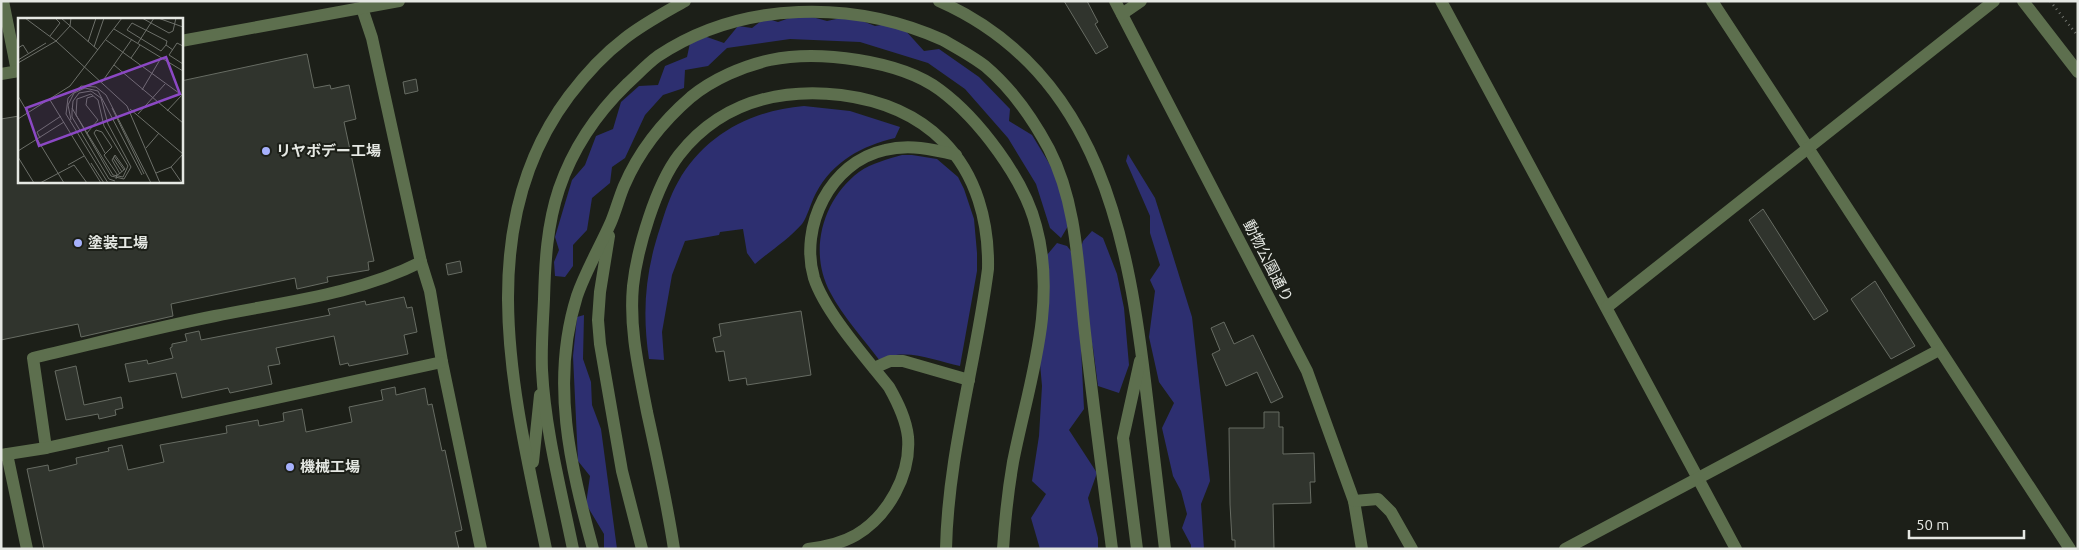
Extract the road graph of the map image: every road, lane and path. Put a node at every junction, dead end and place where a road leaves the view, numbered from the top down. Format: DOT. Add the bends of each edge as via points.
graph roads {
  1 [pos="3,1"];
  2 [pos="399,1"];
  3 [pos="685,1"];
  4 [pos="939,1"];
  5 [pos="1114,1"];
  6 [pos="1141,1"];
  7 [pos="1442,1"];
  8 [pos="1712,1"];
  9 [pos="1994,1"];
  10 [pos="2023,1"];
  11 [pos="2050,1"];
  12 [pos="362,8"];
  13 [pos="1122,14"];
  14 [pos="2078,36"];
  15 [pos="182,41"];
  16 [pos="18,71"];
  17 [pos="2078,72"];
  18 [pos="1,74"];
  19 [pos="1809,149"];
  20 [pos="956,155"];
  21 [pos="612,221"];
  22 [pos="421,262"];
  23 [pos="1607,307"];
  24 [pos="1939,350"];
  25 [pos="1142,351"];
  26 [pos="442,362"];
  27 [pos="874,368"];
  28 [pos="542,370"];
  29 [pos="969,380"];
  30 [pos="46,448"];
  31 [pos="4,455"];
  32 [pos="532,478"];
  33 [pos="1699,479"];
  34 [pos="1354,501"];
  35 [pos="27,549"];
  36 [pos="481,549"];
  37 [pos="546,549"];
  38 [pos="573,549"];
  39 [pos="593,549"];
  40 [pos="642,549"];
  41 [pos="674,549"];
  42 [pos="808,549"];
  43 [pos="946,549"];
  44 [pos="1003,549"];
  45 [pos="1112,549"];
  46 [pos="1137,549"];
  47 [pos="1165,549"];
  48 [pos="1362,549"];
  49 [pos="1412,549"];
  50 [pos="1565,549"];
  51 [pos="1736,549"];
  52 [pos="2070,549"];
  1 -- 16 [label="street"];
  2 -- 12 [label="street"];
  3 -- 32 [label="street" via="622,40 578,84 549,126 523,186 512,233 508,294 511,351"];
  4 -- 25 [label="street" via="986,27 1017,52 1041,75 1069,112 1112,202 1129,271"];
  5 -- 13 [label="street, 動物公園通り"];
  6 -- 13 [label="street"];
  7 -- 23 [label="street"];
  8 -- 19 [label="street"];
  9 -- 19 [label="street"];
  10 -- 17 [label="street"];
  11 -- 14 [label="path"];
  12 -- 15 [label="street"];
  12 -- 22 [label="street" via="372,38"];
  13 -- 34 [label="street, 動物公園通り" via="1307,371"];
  16 -- 18 [label="street"];
  19 -- 23 [label="street"];
  19 -- 24 [label="street"];
  20 -- 27 [label="street" via="924,147 903,147 867,156 854,164 825,195 813,224 810,262 814,280 834,316"];
  20 -- 29 [label="street" via="982,208 988,254 984,298"];
  20 -- 41 [label="street" via="931,129 903,111 869,100 818,93 784,94 740,107 701,132 678,156 667,173 651,212 634,284 632,322 635,353"];
  21 -- 39 [label="street" via="585,273 567,338 565,364 568,448"];
  21 -- 40 [label="street" via="600,292 600,344 622,471"];
  21 -- 44 [label="street" via="640,154 656,132 694,95 738,70 771,60 806,56 843,58 902,71 938,88 985,132 1002,157 1026,200 1041,251 1040,340 1008,488"];
  22 -- 26 [label="street" via="430,291"];
  22 -- 30 [label="street" via="395,275 336,292 33,358"];
  23 -- 33 [label="street"];
  24 -- 33 [label="street"];
  24 -- 52 [label="street"];
  25 -- 46 [label="street" via="1123,438"];
  25 -- 47 [label="street"];
  26 -- 30 [label="street"];
  26 -- 36 [label="street"];
  27 -- 29 [label="street" via="890,361 903,361"];
  27 -- 42 [label="street" via="889,387 905,423 907,457 902,476 884,511 870,526 839,543"];
  28 -- 32 [label="street"];
  28 -- 38 [label="street" via="552,453"];
  28 -- 45 [label="street" via="550,220 572,157 609,101 655,59 701,31 730,20 785,8 814,7 859,11 902,21 941,39 985,66 1011,92 1050,151 1062,181 1076,249"];
  29 -- 43 [label="street" via="955,451"];
  30 -- 31 [label="street"];
  31 -- 35 [label="street"];
  32 -- 37 [label="street"];
  33 -- 50 [label="street"];
  33 -- 51 [label="street"];
  34 -- 48 [label="street, 動物公園通り"];
  34 -- 49 [label="street" via="1378,499 1391,512"];
}
